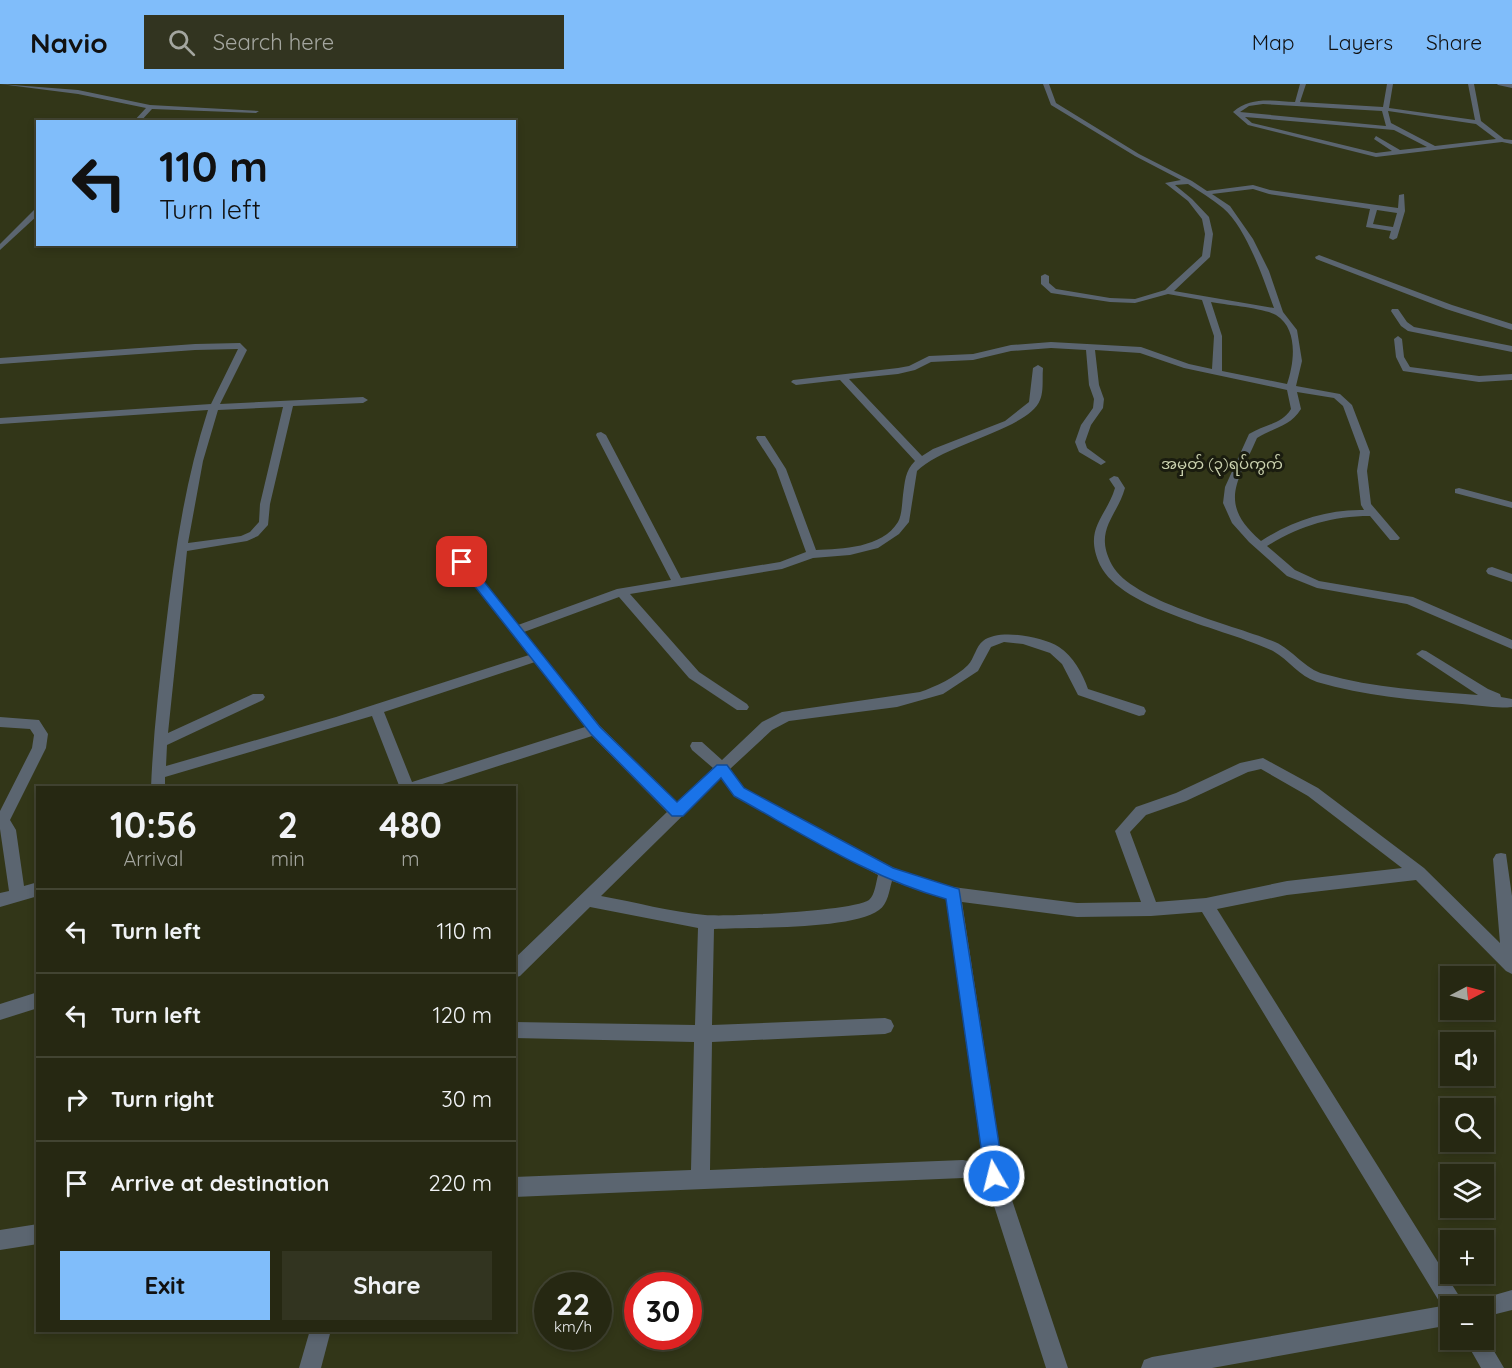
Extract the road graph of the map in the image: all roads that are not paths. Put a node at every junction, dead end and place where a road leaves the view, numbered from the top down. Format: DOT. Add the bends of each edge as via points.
graph roads {
  1 [pos="0,84"];
  2 [pos="1046,84"];
  3 [pos="1303,84"];
  4 [pos="1390,84"];
  5 [pos="1471,84"];
  6 [pos="1500,84"];
  7 [pos="1512,86"];
  8 [pos="1297,104"];
  9 [pos="1317,105"];
  10 [pos="150,107"];
  11 [pos="1353,107"];
  12 [pos="1386,109"];
  13 [pos="256,111"];
  14 [pos="1239,115"];
  15 [pos="1354,115"];
  16 [pos="138,120"];
  17 [pos="1478,122"];
  18 [pos="1317,125"];
  19 [pos="1393,128"];
  20 [pos="1376,138"];
  21 [pos="1502,140"];
  22 [pos="1512,142"];
  23 [pos="1432,147"];
  24 [pos="1398,152"];
  25 [pos="1190,182"];
  26 [pos="1208,193"];
  27 [pos="1402,195"];
  28 [pos="1374,206"];
  29 [pos="1401,211"];
  30 [pos="36,213"];
  31 [pos="0,248"];
  32 [pos="1319,257"];
  33 [pos="1045,276"];
  34 [pos="1168,292"];
  35 [pos="1206,299"];
  36 [pos="1279,311"];
  37 [pos="1395,311"];
  38 [pos="1512,327"];
  39 [pos="1482,330"];
  40 [pos="1398,339"];
  41 [pos="1090,347"];
  42 [pos="1512,349"];
  43 [pos="0,361"];
  44 [pos="1038,368"];
  45 [pos="1219,373"];
  46 [pos="1512,377"];
  47 [pos="843,378"];
  48 [pos="796,382"];
  49 [pos="1290,388"];
  50 [pos="363,400"];
  51 [pos="289,404"];
  52 [pos="214,407"];
  53 [pos="0,421"];
  54 [pos="601,435"];
  55 [pos="761,438"];
  56 [pos="921,461"];
  57 [pos="1101,462"];
  58 [pos="1114,478"];
  59 [pos="1459,490"];
  60 [pos="1512,505"];
  61 [pos="1371,513"];
  62 [pos="1394,538"];
  63 [pos="449,545"];
  64 [pos="1260,546"];
  65 [pos="181,548"];
  66 [pos="812,555"];
  67 [pos="1492,571"];
  68 [pos="1512,578"];
  69 [pos="677,581"];
  70 [pos="621,592"];
  71 [pos="516,630"];
  72 [pos="1512,645"];
  73 [pos="1422,654"];
  74 [pos="537,657"];
  75 [pos="258,697"];
  76 [pos="1511,703"];
  77 [pos="741,707"];
  78 [pos="376,709"];
  79 [pos="1139,711"];
  80 [pos="0,722"];
  81 [pos="595,730"];
  82 [pos="159,743"];
  83 [pos="697,746"];
  84 [pos="722,768"];
  85 [pos="158,781"];
  86 [pos="408,786"];
  87 [pos="415,786"];
  88 [pos="677,812"];
  89 [pos="1,819"];
  90 [pos="1501,859"];
  91 [pos="887,872"];
  92 [pos="1419,873"];
  93 [pos="36,890"];
  94 [pos="953,894"];
  95 [pos="17,895"];
  96 [pos="0,900"];
  97 [pos="587,900"];
  98 [pos="1206,905"];
  99 [pos="1151,909"];
  100 [pos="706,922"];
  101 [pos="1511,964"];
  102 [pos="516,969"];
  103 [pos="36,1001"];
  104 [pos="0,1012"];
  105 [pos="885,1026"];
  106 [pos="516,1030"];
  107 [pos="704,1034"];
  108 [pos="994,1176"];
  109 [pos="700,1179"];
  110 [pos="516,1187"];
  111 [pos="36,1234"];
  112 [pos="0,1240"];
  113 [pos="1448,1296"];
  114 [pos="1512,1300"];
  115 [pos="1494,1304"];
  116 [pos="1440,1318"];
  117 [pos="320,1332"];
  118 [pos="1481,1350"];
  119 [pos="310,1368"];
  120 [pos="1057,1368"];
  121 [pos="1152,1368"];
  122 [pos="1493,1368"];
  1 -- 10 [label="street" via="78,92"];
  2 -- 25 [label="street" via="1053,105"];
  3 -- 8 [label="street"];
  4 -- 12 [label="street"];
  5 -- 17 [label="street"];
  6 -- 7 [label="street"];
  8 -- 9 [label="street"];
  8 -- 14 [label="street" via="1247,104 1236,112"];
  9 -- 11 [label="street"];
  9 -- 18 [label="street" via="1322,120 1315,120"];
  10 -- 13 [label="street"];
  10 -- 16 [label="street"];
  11 -- 12 [label="street"];
  11 -- 15 [label="street"];
  12 -- 17 [label="street"];
  12 -- 19 [label="street" via="1388,124"];
  14 -- 18 [label="street"];
  14 -- 24 [label="street" via="1250,124 1376,154"];
  17 -- 21 [label="street"];
  18 -- 19 [label="street"];
  19 -- 23 [label="street"];
  20 -- 24 [label="street"];
  21 -- 22 [label="street"];
  21 -- 23 [label="street"];
  23 -- 24 [label="street"];
  25 -- 26 [label="street"];
  25 -- 34 [label="street" via="1168,183 1206,219 1206,257"];
  26 -- 28 [label="street" via="1253,187"];
  26 -- 36 [label="street" via="1227,208 1249,239"];
  27 -- 29 [label="street"];
  28 -- 29 [label="street"];
  28 -- 29 [label="street" via="1369,225 1395,234"];
  30 -- 31 [label="street"];
  32 -- 39 [label="street"];
  33 -- 34 [label="street" via="1045,284 1054,291 1110,300 1135,301"];
  34 -- 35 [label="street"];
  35 -- 36 [label="street"];
  35 -- 45 [label="street" via="1218,336"];
  36 -- 49 [label="street" via="1295,334 1298,361"];
  37 -- 39 [label="street" via="1407,327"];
  38 -- 39 [label="street"];
  39 -- 42 [label="street"];
  40 -- 46 [label="street" via="1400,357 1406,369 1412,371 1479,380"];
  41 -- 45 [label="street" via="1141,350"];
  41 -- 47 [label="street" via="1021,346 973,357 929,359 912,368"];
  41 -- 57 [label="street" via="1099,399 1080,442 1083,450"];
  43 -- 52 [label="street" via="240,346 243,350"];
  44 -- 56 [label="street" via="1033,404 1008,423"];
  45 -- 49 [label="street"];
  47 -- 48 [label="street"];
  47 -- 56 [label="street"];
  49 -- 61 [label="street" via="1337,396 1347,405 1365,452 1362,471 1366,505"];
  49 -- 64 [label="street" via="1296,410 1292,417 1286,424 1253,436 1230,487 1228,503 1236,522"];
  50 -- 51 [label="street"];
  51 -- 52 [label="street"];
  51 -- 65 [label="street" via="264,523 243,539"];
  52 -- 53 [label="street"];
  52 -- 65 [label="street" via="200,447"];
  54 -- 69 [label="street"];
  55 -- 66 [label="street" via="781,469"];
  56 -- 66 [label="street" via="912,470 904,522 899,529 874,547"];
  58 -- 76 [label="street" via="1119,495 1100,526 1102,546 1111,575 1126,588 1285,652 1317,678 1355,687"];
  59 -- 60 [label="street"];
  61 -- 62 [label="street"];
  61 -- 64 [label="street" via="1344,512 1311,520"];
  63 -- 71 [label="street"];
  64 -- 72 [label="street" via="1291,573 1317,584 1409,600"];
  65 -- 82 [label="street"];
  66 -- 69 [label="street" via="782,565"];
  67 -- 68 [label="street"];
  69 -- 70 [label="street"];
  70 -- 71 [label="street"];
  70 -- 77 [label="street" via="694,675"];
  71 -- 74 [label="street"];
  73 -- 76 [label="street" via="1483,692"];
  74 -- 78 [label="street"];
  74 -- 81 [label="street"];
  75 -- 82 [label="street"];
  78 -- 85 [label="street"];
  78 -- 86 [label="street"];
  79 -- 84 [label="street" via="1083,692 1066,661 1054,650 1003,638 987,644 973,668 938,691 897,702 788,716 767,726"];
  80 -- 89 [label="street" via="34,724 41,734 39,748"];
  81 -- 87 [label="street"];
  81 -- 88 [label="street"];
  82 -- 85 [label="street"];
  83 -- 84 [label="street"];
  84 -- 88 [label="street"];
  84 -- 91 [label="street" via="739,792"];
  88 -- 97 [label="street"];
  89 -- 95 [label="street" via="9,830"];
  90 -- 101 [label="street"];
  91 -- 94 [label="street"];
  91 -- 100 [label="street" via="879,900 850,914"];
  92 -- 98 [label="street" via="1287,888"];
  92 -- 99 [label="street" via="1313,792 1263,763 1228,773 1141,812 1122,831"];
  92 -- 101 [label="street"];
  93 -- 95 [label="street"];
  94 -- 99 [label="street" via="1077,910"];
  94 -- 108 [label="street"];
  95 -- 96 [label="street"];
  97 -- 100 [label="street"];
  97 -- 102 [label="street"];
  98 -- 99 [label="street"];
  98 -- 113 [label="street"];
  100 -- 107 [label="street"];
  103 -- 104 [label="street"];
  105 -- 107 [label="street"];
  106 -- 107 [label="street"];
  107 -- 109 [label="street"];
  108 -- 109 [label="street" via="963,1168"];
  108 -- 120 [label="street"];
  109 -- 110 [label="street"];
  111 -- 112 [label="street"];
  114 -- 115 [label="street"];
  116 -- 121 [label="street"];
  117 -- 119 [label="street"];
  118 -- 122 [label="street"];
}
